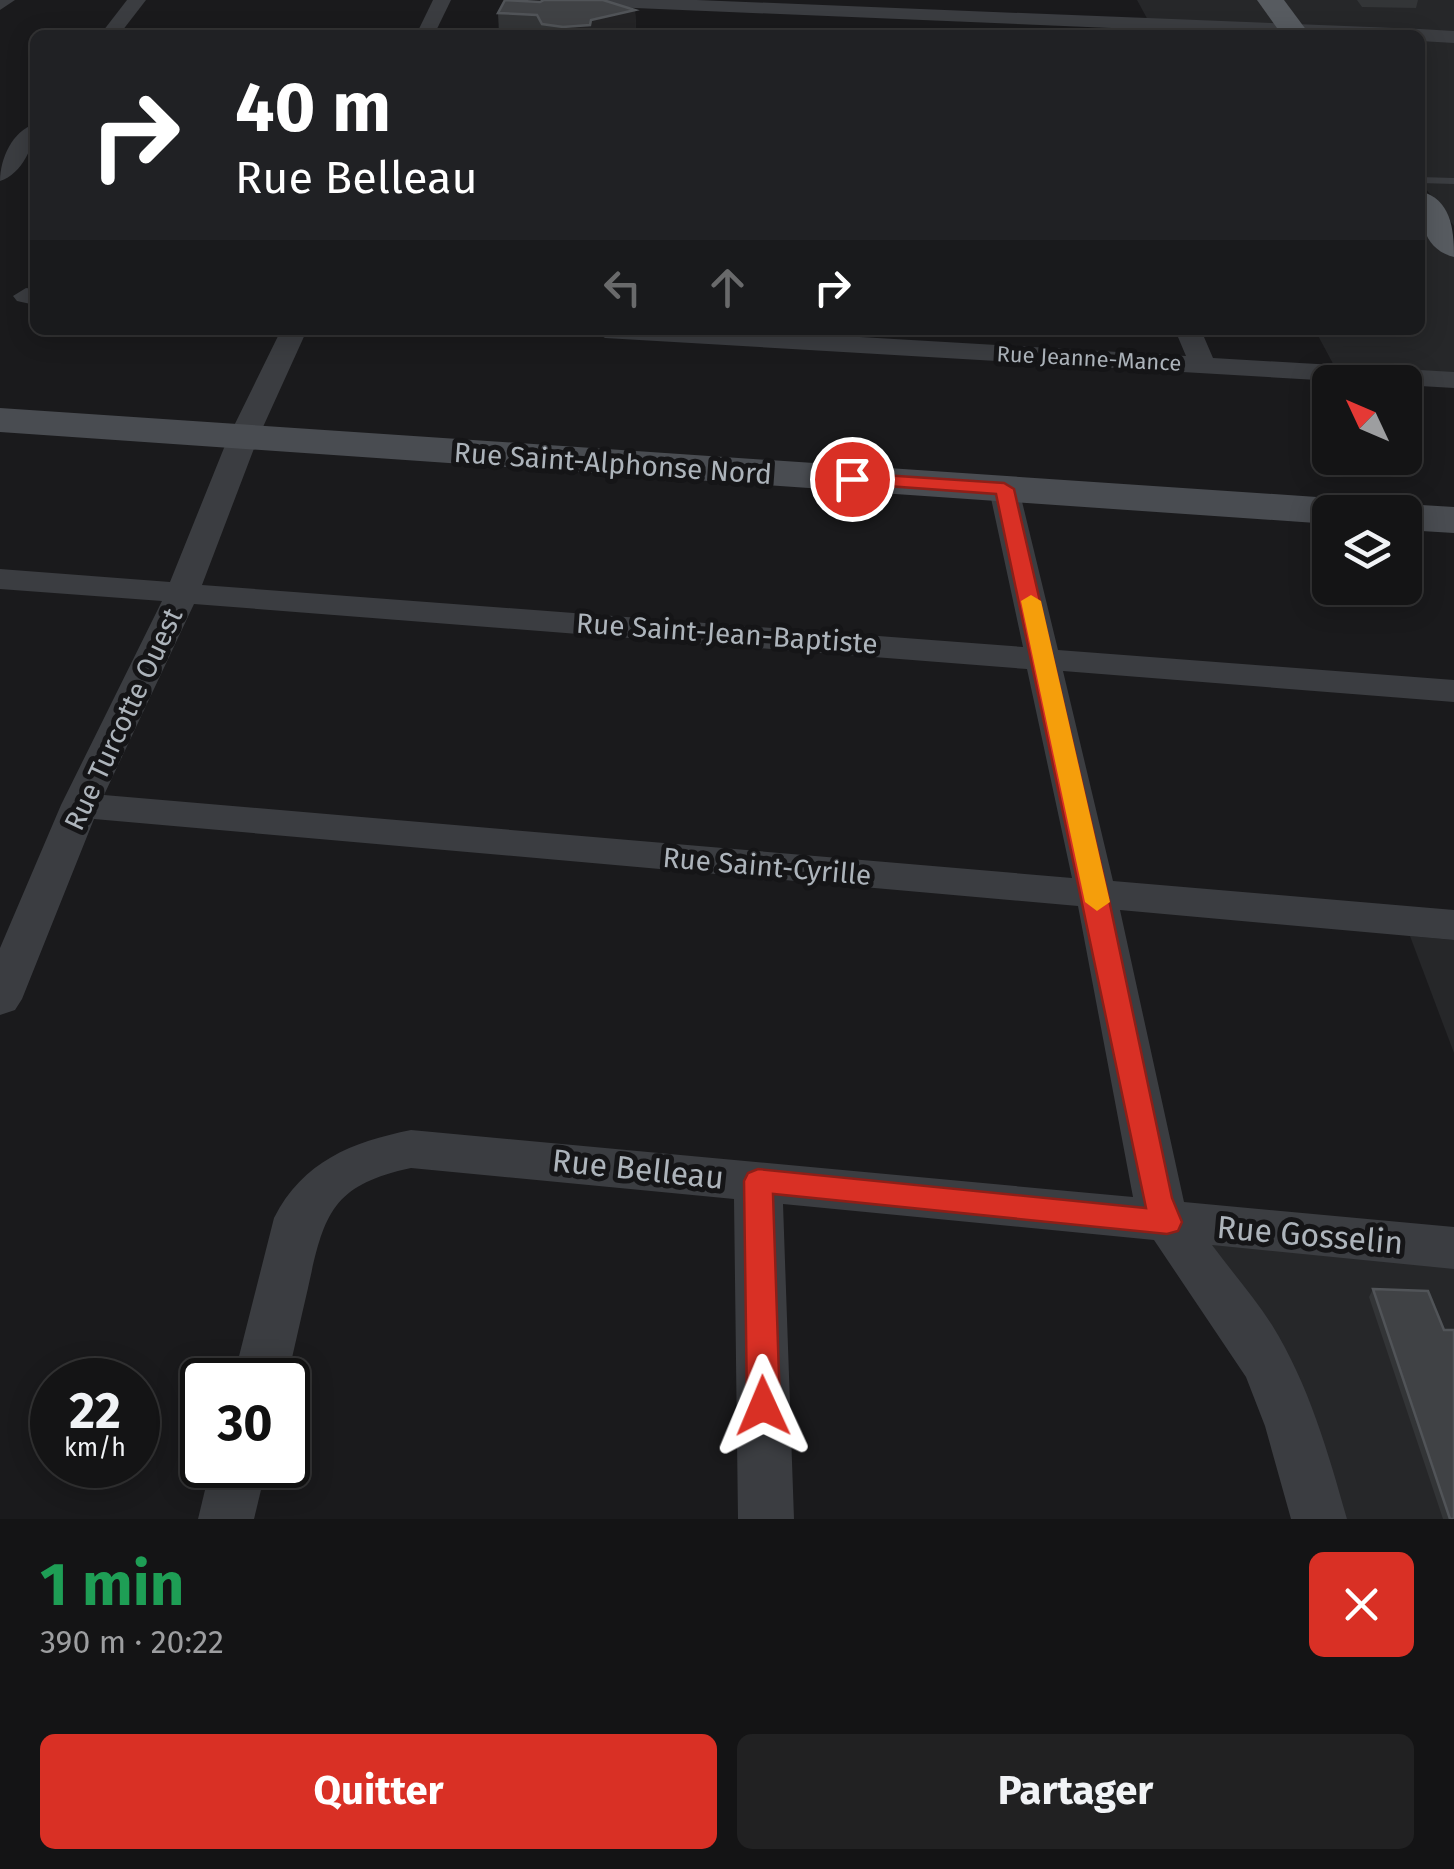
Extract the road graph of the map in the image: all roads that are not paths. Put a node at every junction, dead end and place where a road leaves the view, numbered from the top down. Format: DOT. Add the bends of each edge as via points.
graph roads {
  1 [pos="6,0"];
  2 [pos="137,0"];
  3 [pos="442,0"];
  4 [pos="565,0"];
  5 [pos="1049,0"];
  6 [pos="1270,0"];
  7 [pos="660,2"];
  8 [pos="0,5"];
  9 [pos="1061,28"];
  10 [pos="114,30"];
  11 [pos="427,30"];
  12 [pos="1154,30"];
  13 [pos="1292,30"];
  14 [pos="1425,35"];
  15 [pos="1454,37"];
  16 [pos="30,136"];
  17 [pos="0,174"];
  18 [pos="1425,180"];
  19 [pos="1454,181"];
  20 [pos="1425,208"];
  21 [pos="1454,246"];
  22 [pos="292,335"];
  23 [pos="690,335"];
  24 [pos="1190,335"];
  25 [pos="1202,365"];
  26 [pos="1454,380"];
  27 [pos="0,420"];
  28 [pos="244,438"];
  29 [pos="1004,489"];
  30 [pos="1312,510"];
  31 [pos="1422,517"];
  32 [pos="1454,520"];
  33 [pos="0,579"];
  34 [pos="183,592"];
  35 [pos="1044,657"];
  36 [pos="1454,691"];
  37 [pos="80,804"];
  38 [pos="1096,895"];
  39 [pos="1454,925"];
  40 [pos="0,999"];
  41 [pos="758,1181"];
  42 [pos="1167,1222"];
  43 [pos="1454,1248"];
  44 [pos="265,1358"];
  45 [pos="233,1488"];
  46 [pos="226,1519"];
  47 [pos="766,1519"];
  48 [pos="1319,1519"];
  1 -- 8 [label="street"];
  2 -- 10 [label="street"];
  3 -- 11 [label="street"];
  4 -- 7 [label="street"];
  5 -- 9 [label="street"];
  6 -- 13 [label="main road"];
  7 -- 9 [label="street"];
  9 -- 12 [label="street"];
  14 -- 15 [label="street"];
  16 -- 17 [label="street"];
  18 -- 19 [label="lane"];
  20 -- 21 [label="main road"];
  22 -- 28 [label="street, Rue Turcotte Ouest"];
  23 -- 25 [label="street, Rue Jeanne-Mance"];
  24 -- 25 [label="street"];
  25 -- 26 [label="street, Rue Jeanne-Mance"];
  27 -- 28 [label="main road, Rue Saint-Alphonse Nord"];
  28 -- 29 [label="main road, Rue Saint-Alphonse Nord"];
  28 -- 34 [label="street, Rue Turcotte Ouest"];
  29 -- 30 [label="main road, Rue Saint-Alphonse Nord"];
  29 -- 35 [label="street"];
  31 -- 32 [label="main road"];
  33 -- 34 [label="street, Rue Saint-Jean-Baptiste"];
  34 -- 35 [label="street, Rue Saint-Jean-Baptiste"];
  34 -- 37 [label="street, Rue Turcotte Ouest"];
  35 -- 36 [label="street, Rue Saint-Jean-Baptiste"];
  35 -- 38 [label="street"];
  37 -- 38 [label="street, Rue Saint-Cyrille"];
  37 -- 40 [label="street, Rue Turcotte Ouest"];
  38 -- 39 [label="street, Rue Saint-Cyrille"];
  38 -- 42 [label="street"];
  41 -- 42 [label="street, Rue Belleau"];
  41 -- 44 [label="street, Rue Belleau" via="411,1148 372,1157 321,1189 298,1218"];
  41 -- 47 [label="street"];
  42 -- 43 [label="street, Rue Gosselin"];
  42 -- 48 [label="street" via="1275,1378"];
  45 -- 46 [label="street"];
}
